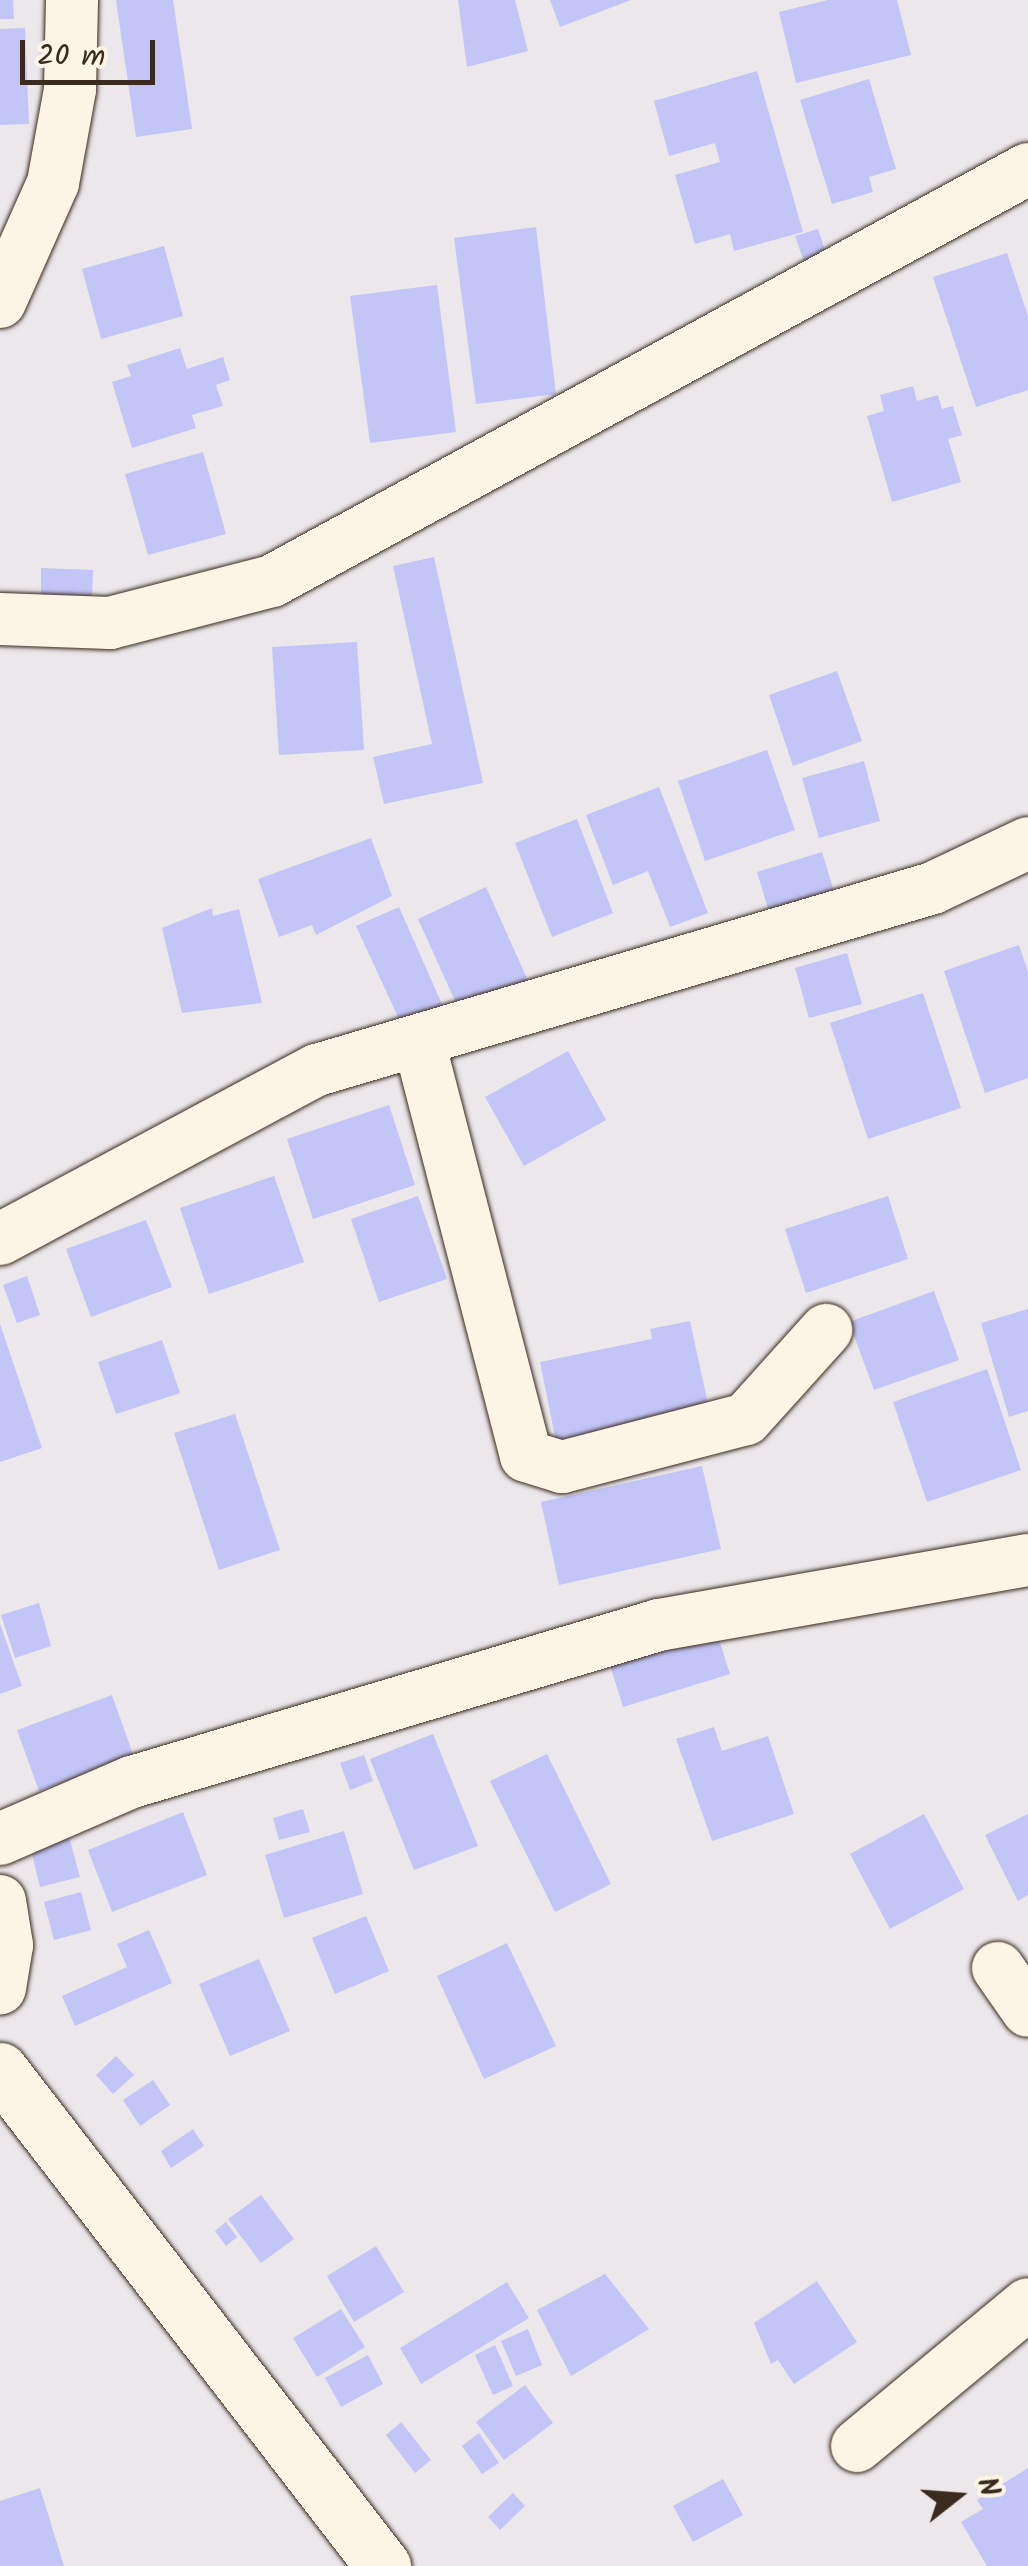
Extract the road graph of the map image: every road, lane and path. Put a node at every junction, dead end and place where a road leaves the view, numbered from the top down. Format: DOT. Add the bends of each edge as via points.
graph roads {
  1 [pos="72,0"];
  2 [pos="1028,169"];
  3 [pos="0,302"];
  4 [pos="0,619"];
  5 [pos="1028,842"];
  6 [pos="420,1046"];
  7 [pos="0,1239"];
  8 [pos="826,1330"];
  9 [pos="1028,1560"];
  10 [pos="0,1839"];
  11 [pos="0,1901"];
  12 [pos="998,1968"];
  13 [pos="0,1988"];
  14 [pos="1028,2010"];
  15 [pos="0,2070"];
  16 [pos="1028,2304"];
  17 [pos="858,2446"];
  18 [pos="383,2566"];
  1 -- 3 [label="street" via="70,89 53,184"];
  2 -- 4 [label="street" via="272,581 110,623"];
  5 -- 6 [label="street" via="932,888"];
  6 -- 7 [label="street" via="316,1070"];
  6 -- 8 [label="street" via="526,1456 562,1467 746,1418"];
  9 -- 10 [label="street" via="659,1625 132,1782"];
  11 -- 13 [label="street" via="7,1945"];
  12 -- 14 [label="street"];
  15 -- 18 [label="main road"];
  16 -- 17 [label="street"];
}
